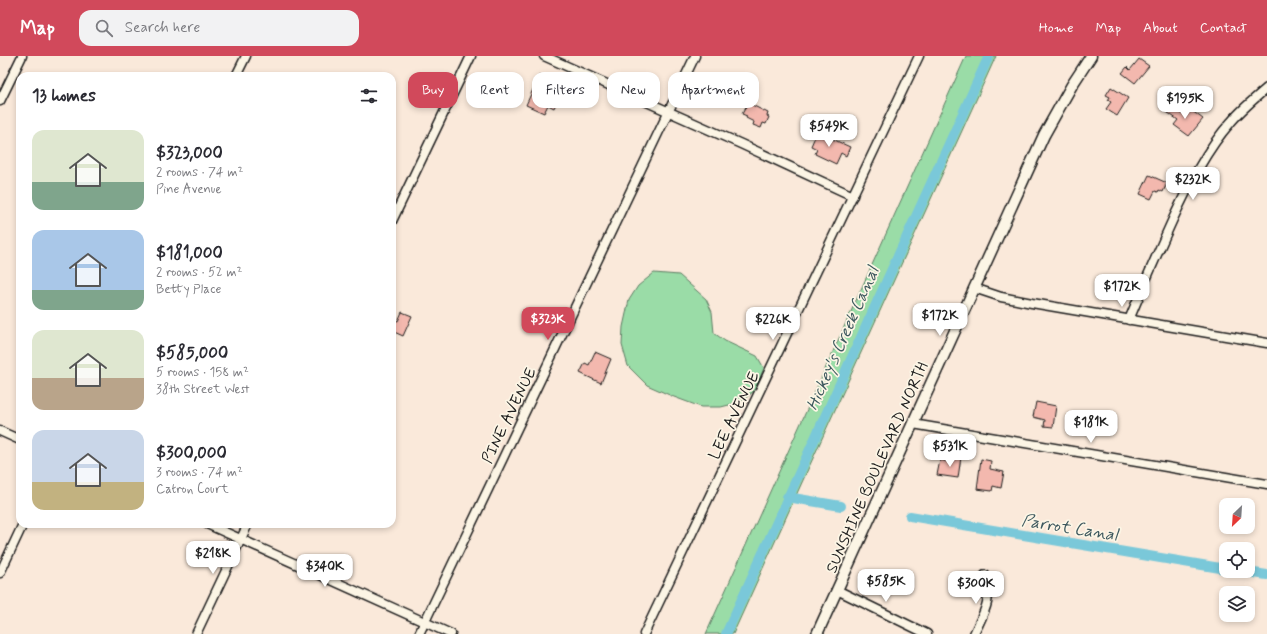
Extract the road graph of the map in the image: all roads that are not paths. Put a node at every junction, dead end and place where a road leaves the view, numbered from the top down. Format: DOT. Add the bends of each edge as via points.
graph roads {
  1 [pos="22,56"];
  2 [pos="246,56"];
  3 [pos="471,56"];
  4 [pos="544,56"];
  5 [pos="695,56"];
  6 [pos="919,56"];
  7 [pos="1091,56"];
  8 [pos="238,72"];
  9 [pos="1267,88"];
  10 [pos="0,101"];
  11 [pos="669,112"];
  12 [pos="853,196"];
  13 [pos="396,214"];
  14 [pos="974,288"];
  15 [pos="1129,320"];
  16 [pos="1267,343"];
  17 [pos="913,424"];
  18 [pos="0,431"];
  19 [pos="16,438"];
  20 [pos="1267,484"];
  21 [pos="21,528"];
  22 [pos="216,528"];
  23 [pos="246,528"];
  24 [pos="241,539"];
  25 [pos="0,573"];
  26 [pos="985,575"];
  27 [pos="837,590"];
  28 [pos="425,622"];
  29 [pos="196,634"];
  30 [pos="420,634"];
  31 [pos="451,634"];
  32 [pos="644,634"];
  33 [pos="817,634"];
  34 [pos="927,634"];
  35 [pos="974,634"];
  1 -- 10 [label="street"];
  2 -- 8 [label="street"];
  3 -- 13 [label="street"];
  4 -- 11 [label="street"];
  5 -- 11 [label="street, PINE AVENUE"];
  6 -- 12 [label="street, LEE AVENUE"];
  7 -- 14 [label="street, SUNSHINE BOULEVARD NORTH" via="1044,135"];
  9 -- 15 [label="street" via="1230,123 1202,163 1168,229"];
  11 -- 12 [label="street"];
  11 -- 28 [label="street, PINE AVENUE"];
  12 -- 32 [label="street, LEE AVENUE"];
  14 -- 15 [label="street" via="1001,297"];
  14 -- 17 [label="street, SUNSHINE BOULEVARD NORTH"];
  15 -- 16 [label="street"];
  17 -- 20 [label="street"];
  17 -- 27 [label="street, SUNSHINE BOULEVARD NORTH"];
  18 -- 19 [label="street"];
  21 -- 25 [label="street"];
  22 -- 24 [label="street"];
  23 -- 24 [label="street"];
  24 -- 28 [label="street"];
  24 -- 29 [label="street"];
  26 -- 35 [label="street" via="989,597"];
  27 -- 33 [label="street, SUNSHINE BOULEVARD NORTH"];
  27 -- 34 [label="street"];
  28 -- 30 [label="street, PINE AVENUE"];
  28 -- 31 [label="street"];
}
